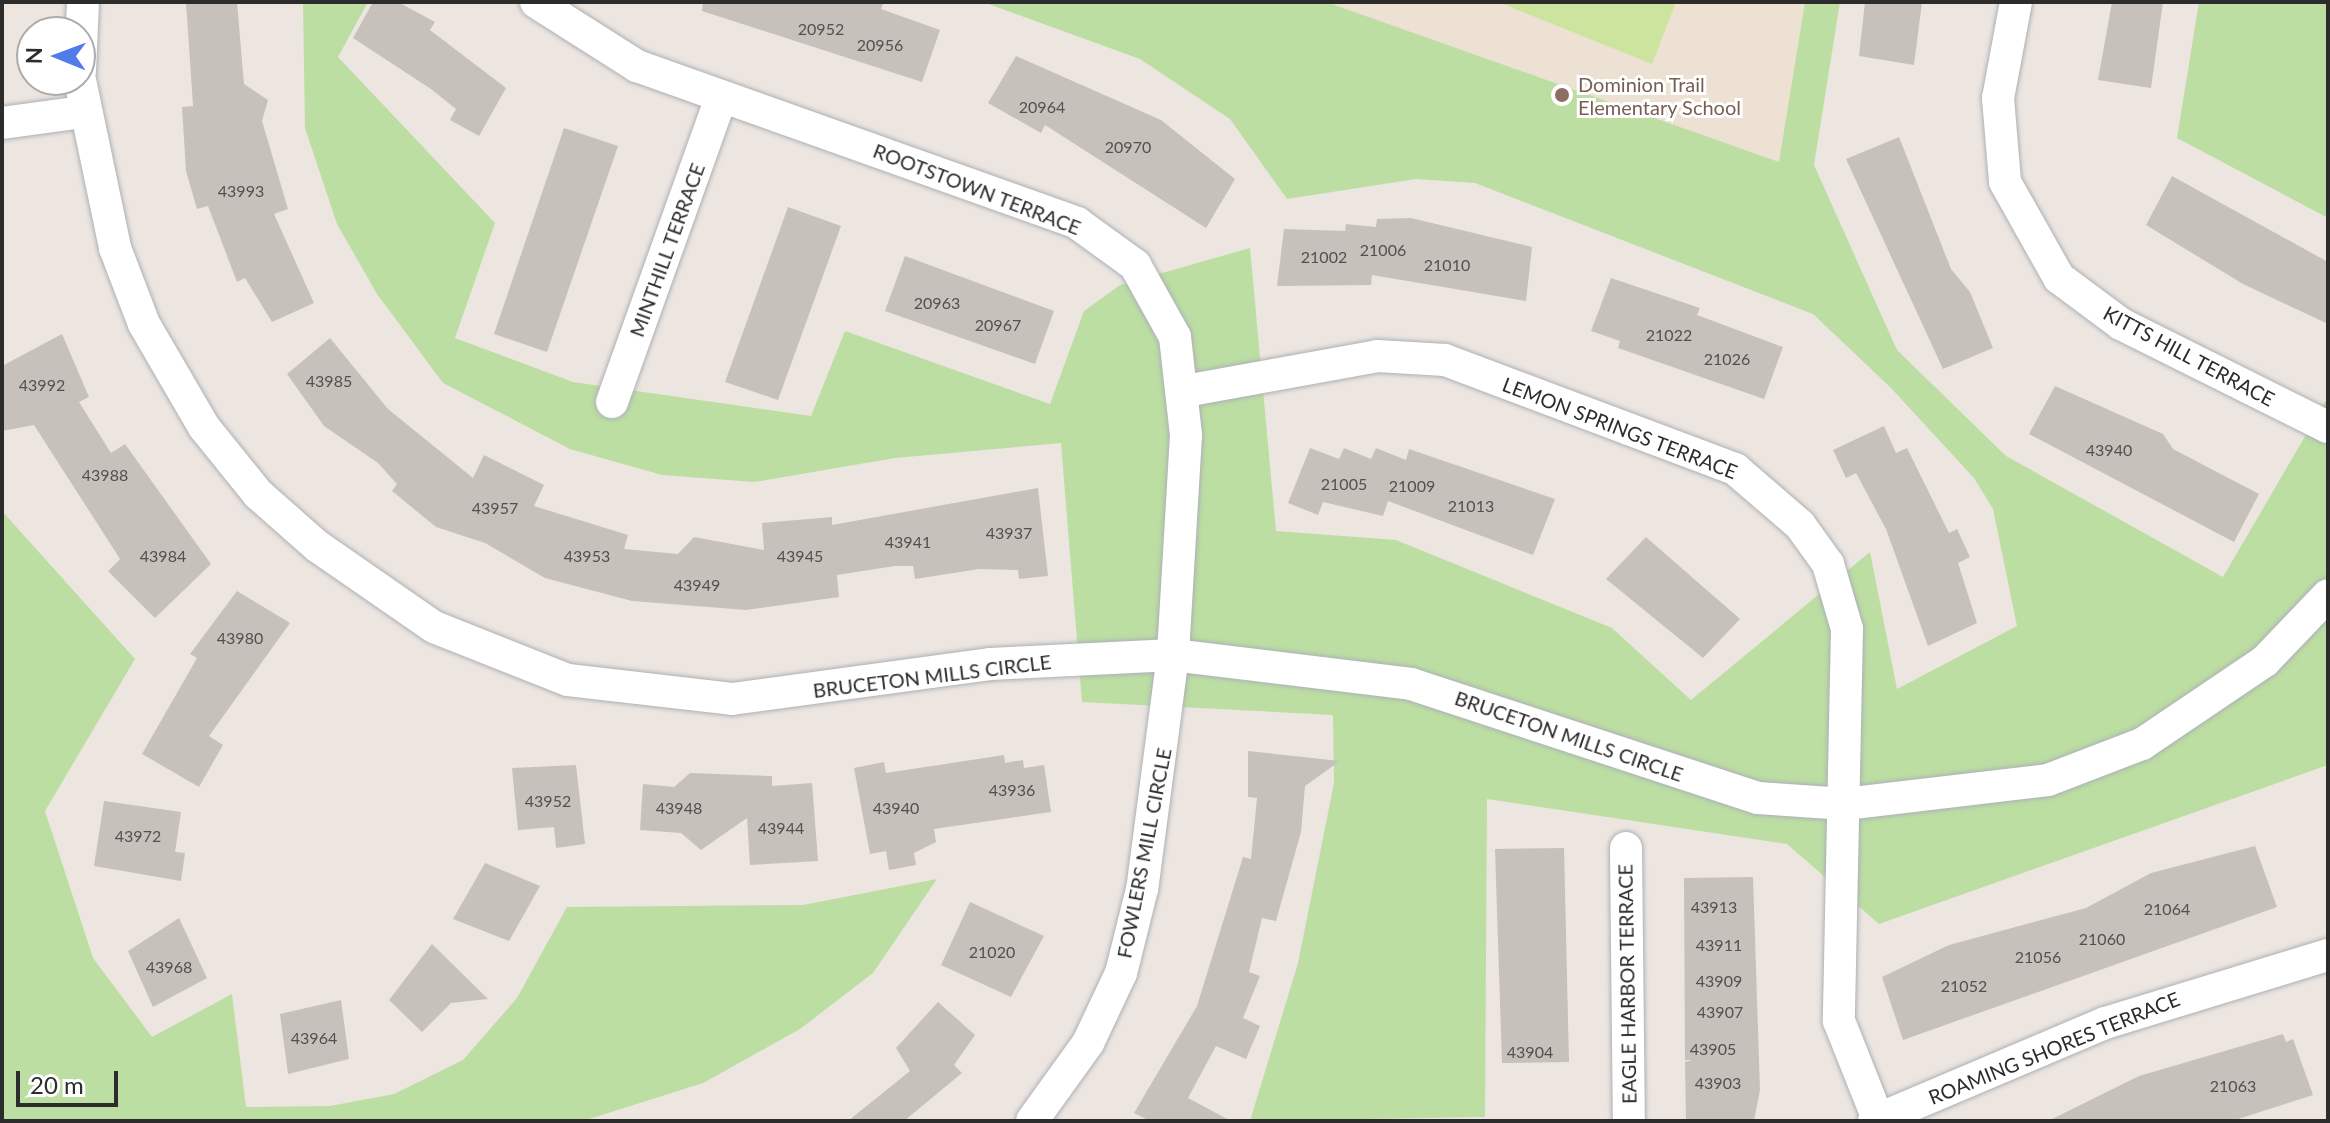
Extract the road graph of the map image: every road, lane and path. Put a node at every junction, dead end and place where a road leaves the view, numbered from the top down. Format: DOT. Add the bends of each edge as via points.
graph roads {
  1 [pos="536,2"];
  2 [pos="2016,2"];
  3 [pos="81,96"];
  4 [pos="721,98"];
  5 [pos="82,112"];
  6 [pos="2,123"];
  7 [pos="1185,391"];
  8 [pos="612,402"];
  9 [pos="2328,427"];
  10 [pos="2328,595"];
  11 [pos="1173,655"];
  12 [pos="1845,804"];
  13 [pos="1626,848"];
  14 [pos="2328,955"];
  15 [pos="1876,1120"];
  16 [pos="1032,1121"];
  17 [pos="1629,1121"];
  1 -- 4 [label="street, ROOTSTOWN TERRACE" via="637,66"];
  2 -- 9 [label="street, KITTS HILL TERRACE" via="1998,98 2005,182 2059,278 2121,324"];
  3 -- 5 [label="street, BRUCETON MILLS CIRCLE"];
  4 -- 7 [label="street, ROOTSTOWN TERRACE" via="1077,223 1135,265 1175,337"];
  4 -- 8 [label="street, MINTHILL TERRACE"];
  5 -- 6 [label="street"];
  5 -- 11 [label="street, BRUCETON MILLS CIRCLE" via="115,248 144,324 204,427 258,494 317,546 448,634 568,680 732,699 990,664"];
  7 -- 11 [label="street, ROOTSTOWN TERRACE"];
  7 -- 12 [label="street, LEMON SPRINGS TERRACE" via="1415,355 1445,360 1735,469 1800,525 1828,564 1847,629"];
  10 -- 12 [label="street, BRUCETON MILLS CIRCLE" via="2265,661 2142,744 2048,780"];
  11 -- 12 [label="street, BRUCETON MILLS CIRCLE" via="1411,684 1758,798"];
  11 -- 16 [label="street, FOWLERS MILL CIRCLE" via="1162,767 1121,973 1088,1043"];
  12 -- 15 [label="street, LEMON SPRINGS TERRACE" via="1839,1021"];
  13 -- 17 [label="street, EAGLE HARBOR TERRACE"];
  14 -- 15 [label="street, ROAMING SHORES TERRACE" via="2105,1023"];
}
